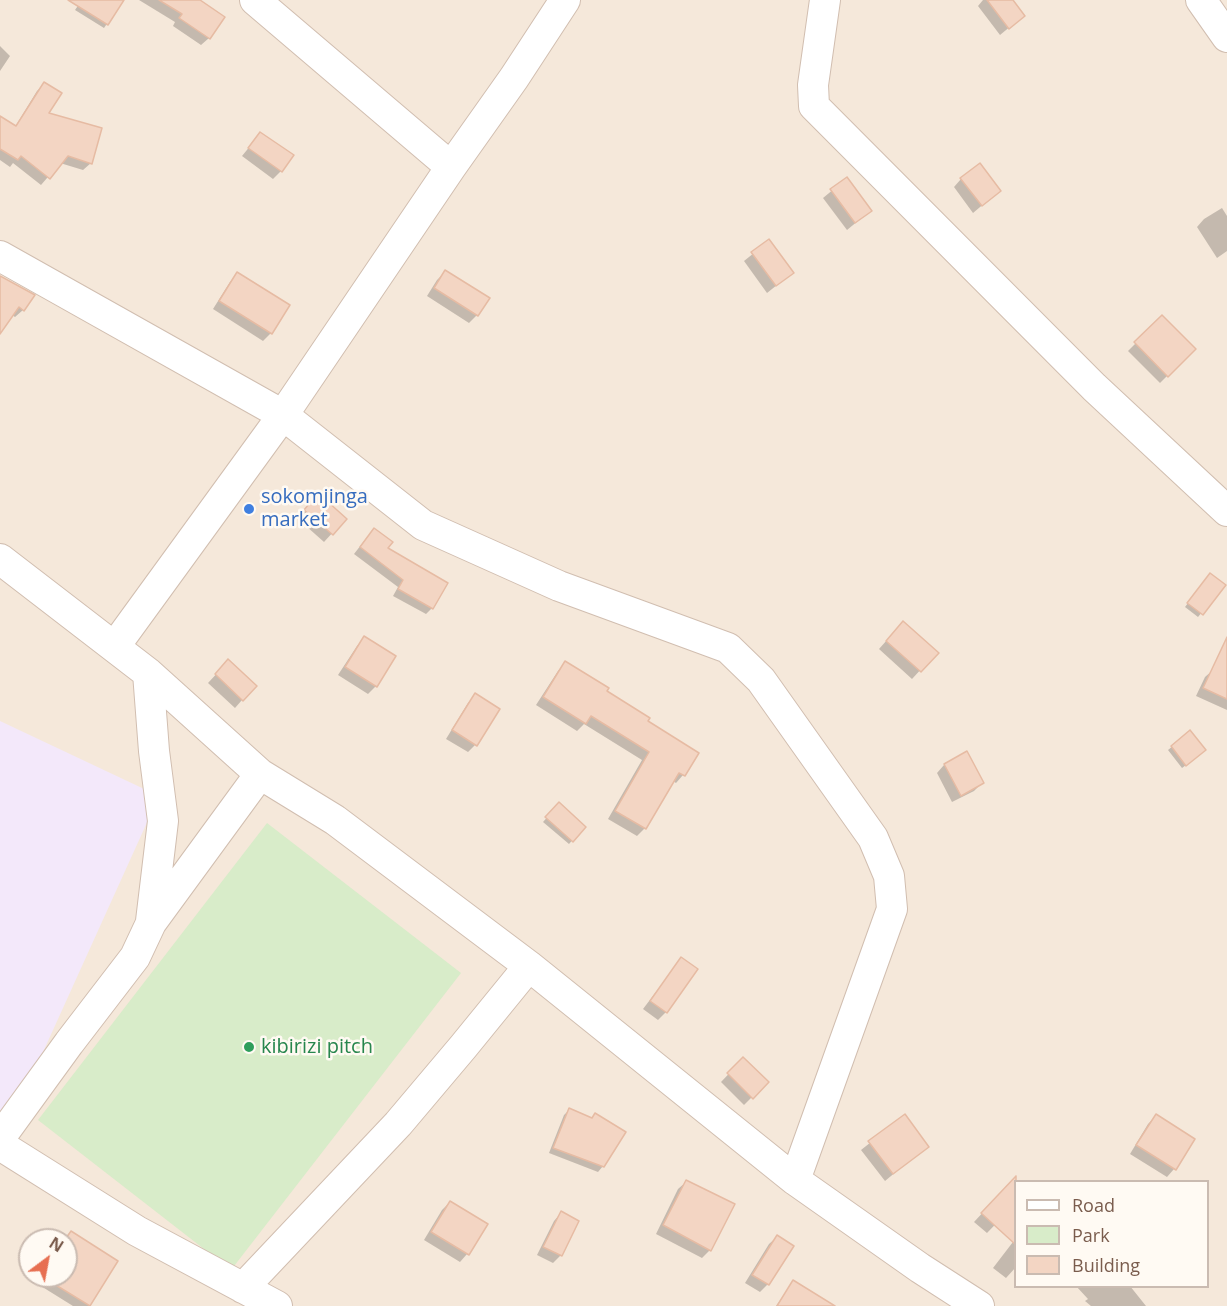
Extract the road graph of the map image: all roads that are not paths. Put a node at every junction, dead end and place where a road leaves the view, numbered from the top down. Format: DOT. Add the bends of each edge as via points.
graph roads {
  1 [pos="255,0"];
  2 [pos="565,0"];
  3 [pos="825,0"];
  4 [pos="1201,0"];
  5 [pos="1227,37"];
  6 [pos="451,167"];
  7 [pos="0,256"];
  8 [pos="284,414"];
  9 [pos="1227,511"];
  10 [pos="0,560"];
  11 [pos="115,646"];
  12 [pos="148,673"];
  13 [pos="260,774"];
  14 [pos="151,923"];
  15 [pos="529,966"];
  16 [pos="0,1138"];
  17 [pos="0,1145"];
  18 [pos="795,1180"];
  19 [pos="243,1288"];
  20 [pos="277,1306"];
  21 [pos="979,1306"];
  1 -- 6 [label="street"];
  2 -- 6 [label="street"];
  3 -- 9 [label="street" via="813,85 814,106 1094,387"];
  4 -- 5 [label="street"];
  6 -- 8 [label="street"];
  7 -- 8 [label="street"];
  8 -- 11 [label="street"];
  8 -- 18 [label="street" via="423,525 559,586 728,648 761,680 873,838 889,876 892,909"];
  10 -- 11 [label="street"];
  11 -- 12 [label="street"];
  12 -- 13 [label="street"];
  12 -- 14 [label="street" via="163,821"];
  13 -- 14 [label="street"];
  13 -- 15 [label="street" via="335,820"];
  14 -- 16 [label="street" via="135,957"];
  15 -- 18 [label="street"];
  15 -- 19 [label="street" via="398,1124"];
  17 -- 19 [label="street" via="137,1231"];
  18 -- 21 [label="street"];
  19 -- 20 [label="street"];
}
